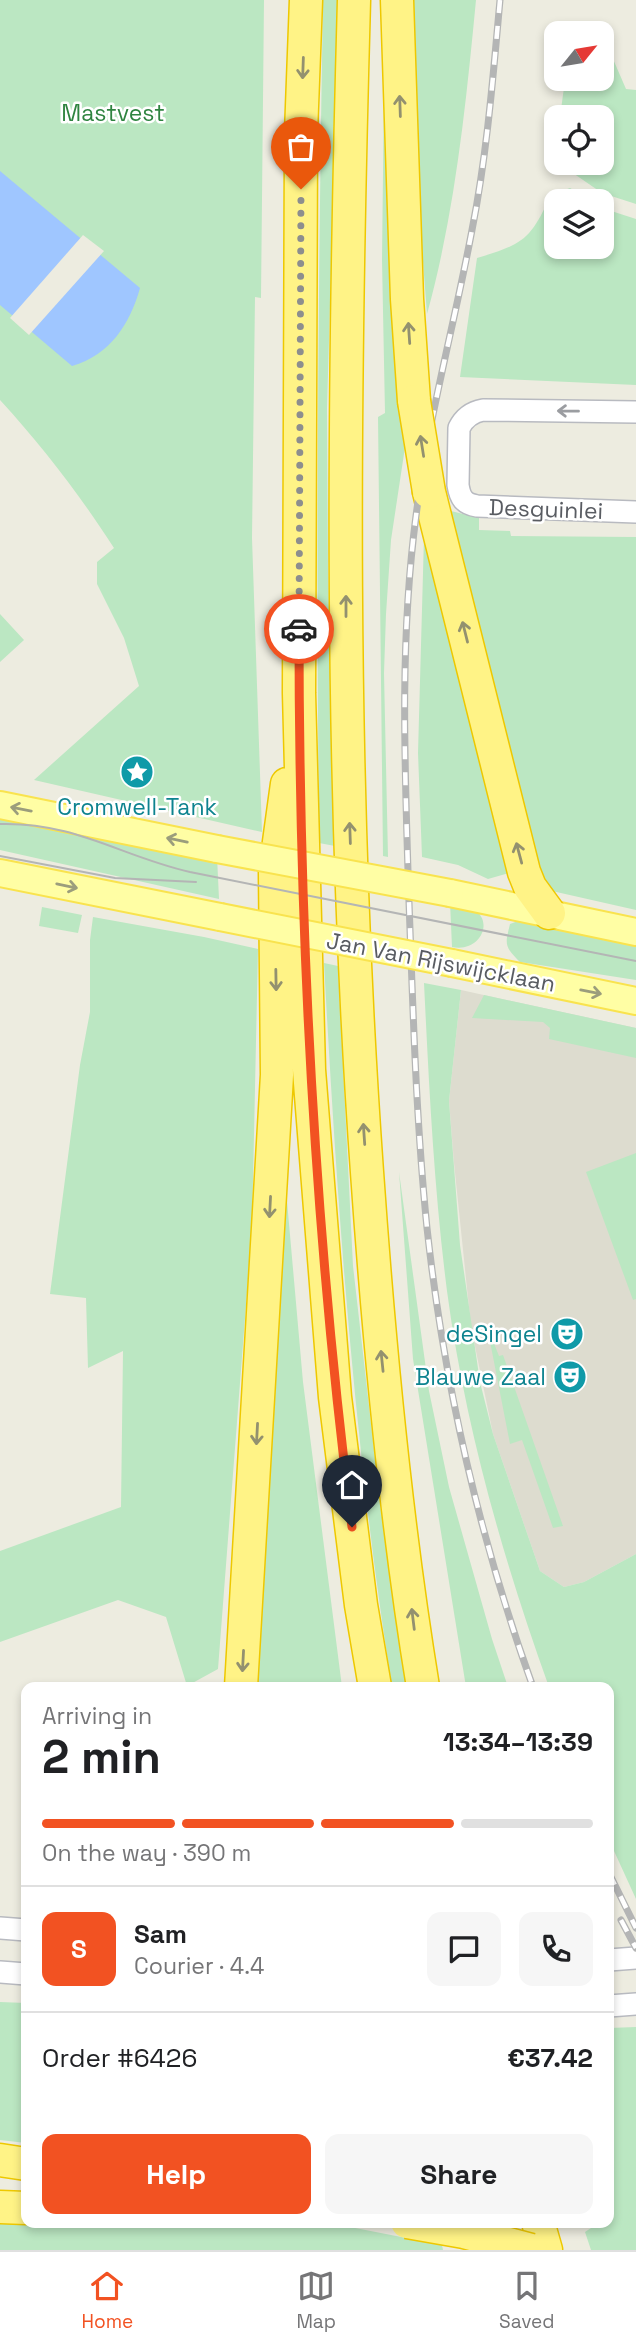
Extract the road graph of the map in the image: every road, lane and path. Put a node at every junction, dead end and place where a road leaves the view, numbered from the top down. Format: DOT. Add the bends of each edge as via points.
graph roads {
  1 [pos="306,0"];
  2 [pos="354,0"];
  3 [pos="397,0"];
  4 [pos="636,412"];
  5 [pos="636,512"];
  6 [pos="299,693"];
  7 [pos="0,805"];
  8 [pos="0,873"];
  9 [pos="549,914"];
  10 [pos="636,932"];
  11 [pos="636,1000"];
  12 [pos="335,1397"];
  13 [pos="241,1682"];
  14 [pos="356,1682"];
  15 [pos="374,1682"];
  16 [pos="422,1682"];
  17 [pos="0,1928"];
  18 [pos="21,1930"];
  19 [pos="636,1958"];
  20 [pos="614,1960"];
  21 [pos="0,1972"];
  22 [pos="21,1974"];
  23 [pos="636,2004"];
  24 [pos="614,2006"];
  25 [pos="0,2160"];
  26 [pos="21,2163"];
  27 [pos="0,2207"];
  28 [pos="21,2208"];
  29 [pos="441,2228"];
  30 [pos="455,2228"];
  31 [pos="492,2228"];
  32 [pos="540,2228"];
  33 [pos="459,2250"];
  34 [pos="498,2250"];
  35 [pos="531,2250"];
  36 [pos="546,2250"];
  1 -- 6 [label="highway, one-way" via="301,133"];
  16 -- 2 [label="highway, one-way" via="375,1297 353,933 345,424"];
  9 -- 3 [label="highway, one-way, bridge" via="524,873 429,492 414,401 407,299"];
  4 -- 5 [label="street, Desguinlei, one-way" via="475,412 459,428 458,473 459,494 468,504"];
  6 -- 12 [label="highway" via="309,1070"];
  6 -- 13 [label="highway, one-way" via="275,871 277,1075"];
  9 -- 7 [label="main road, one-way, bridge"];
  8 -- 11 [label="main road, Jan Van Rijswijcklaan, one-way, bridge"];
  9 -- 10 [label="main road"];
  12 -- 14 [label="highway" via="326,1461"];
  12 -- 15 [label="highway"];
  17 -- 18 [label="street"];
  19 -- 20 [label="street"];
  21 -- 22 [label="street"];
  23 -- 24 [label="street"];
  25 -- 26 [label="highway"];
  27 -- 28 [label="highway"];
  29 -- 35 [label="highway, bridge"];
  30 -- 33 [label="highway"];
  31 -- 34 [label="highway"];
  32 -- 36 [label="highway"];
}
